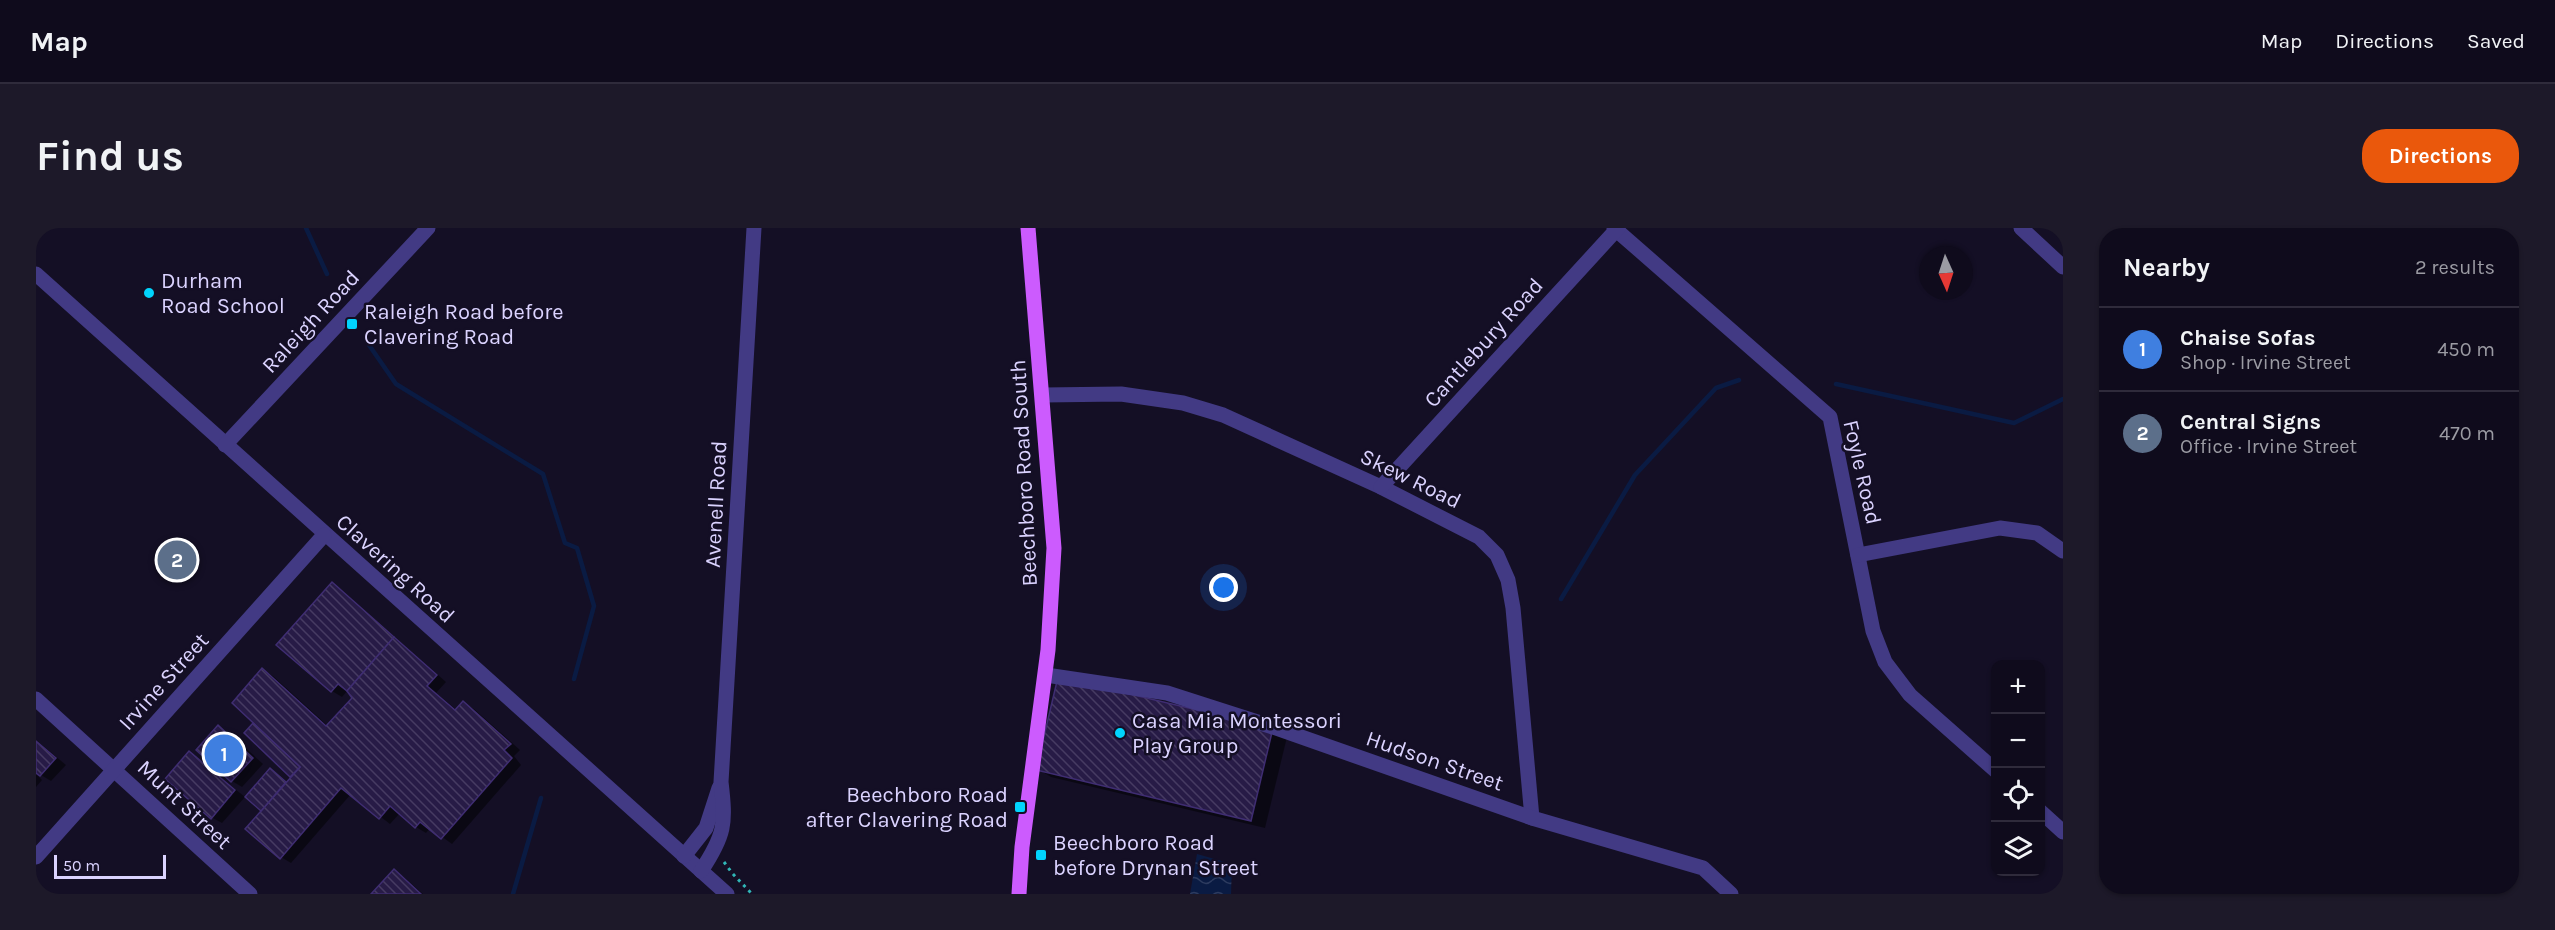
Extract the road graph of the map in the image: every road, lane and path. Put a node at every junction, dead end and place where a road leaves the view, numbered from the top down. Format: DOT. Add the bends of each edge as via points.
graph roads {
  1 [pos="428,228"];
  2 [pos="754,228"];
  3 [pos="1028,228"];
  4 [pos="2020,228"];
  5 [pos="1616,229"];
  6 [pos="2063,267"];
  7 [pos="36,274"];
  8 [pos="1043,394"];
  9 [pos="225,445"];
  10 [pos="1382,487"];
  11 [pos="324,535"];
  12 [pos="2063,551"];
  13 [pos="1858,555"];
  14 [pos="1046,675"];
  15 [pos="36,699"];
  16 [pos="1992,768"];
  17 [pos="114,769"];
  18 [pos="721,782"];
  19 [pos="2045,816"];
  20 [pos="1532,818"];
  21 [pos="2063,832"];
  22 [pos="684,856"];
  23 [pos="36,857"];
  24 [pos="722,858"];
  25 [pos="701,871"];
  26 [pos="250,894"];
  27 [pos="727,894"];
  28 [pos="752,894"];
  29 [pos="1019,894"];
  30 [pos="1731,894"];
  1 -- 9 [label="street, Raleigh Road"];
  2 -- 18 [label="street, Avenell Road"];
  3 -- 8 [label="main road, Beechboro Road South"];
  4 -- 6 [label="street"];
  5 -- 10 [label="street, Cantlebury Road"];
  5 -- 13 [label="street, Foyle Road" via="1830,417"];
  7 -- 9 [label="street, Clavering Road"];
  8 -- 10 [label="street, Skew Road" via="1120,394 1183,403 1223,415"];
  8 -- 14 [label="main road, Beechboro Road South" via="1054,548"];
  9 -- 11 [label="street, Clavering Road"];
  10 -- 20 [label="street, Skew Road" via="1479,537 1497,555 1508,580 1513,608"];
  11 -- 17 [label="street, Irvine Street"];
  11 -- 22 [label="street, Clavering Road"];
  12 -- 13 [label="street" via="2037,533 2000,528"];
  13 -- 16 [label="street, Foyle Road" via="1873,631 1885,662 1910,695"];
  14 -- 20 [label="street, Hudson Street" via="1167,693"];
  14 -- 29 [label="main road, Beechboro Road South"];
  15 -- 17 [label="street, Munt Street"];
  17 -- 23 [label="street, Irvine Street"];
  17 -- 26 [label="street, Munt Street"];
  18 -- 22 [label="street, Avenell Road" via="706,828"];
  18 -- 25 [label="street, Avenell Road" via="725,814 722,833"];
  19 -- 21 [label="street"];
  20 -- 30 [label="street, Hudson Street" via="1703,868"];
  22 -- 25 [label="street, Clavering Road"];
  24 -- 28 [label="path"];
  25 -- 27 [label="street, Clavering Road"];
}
